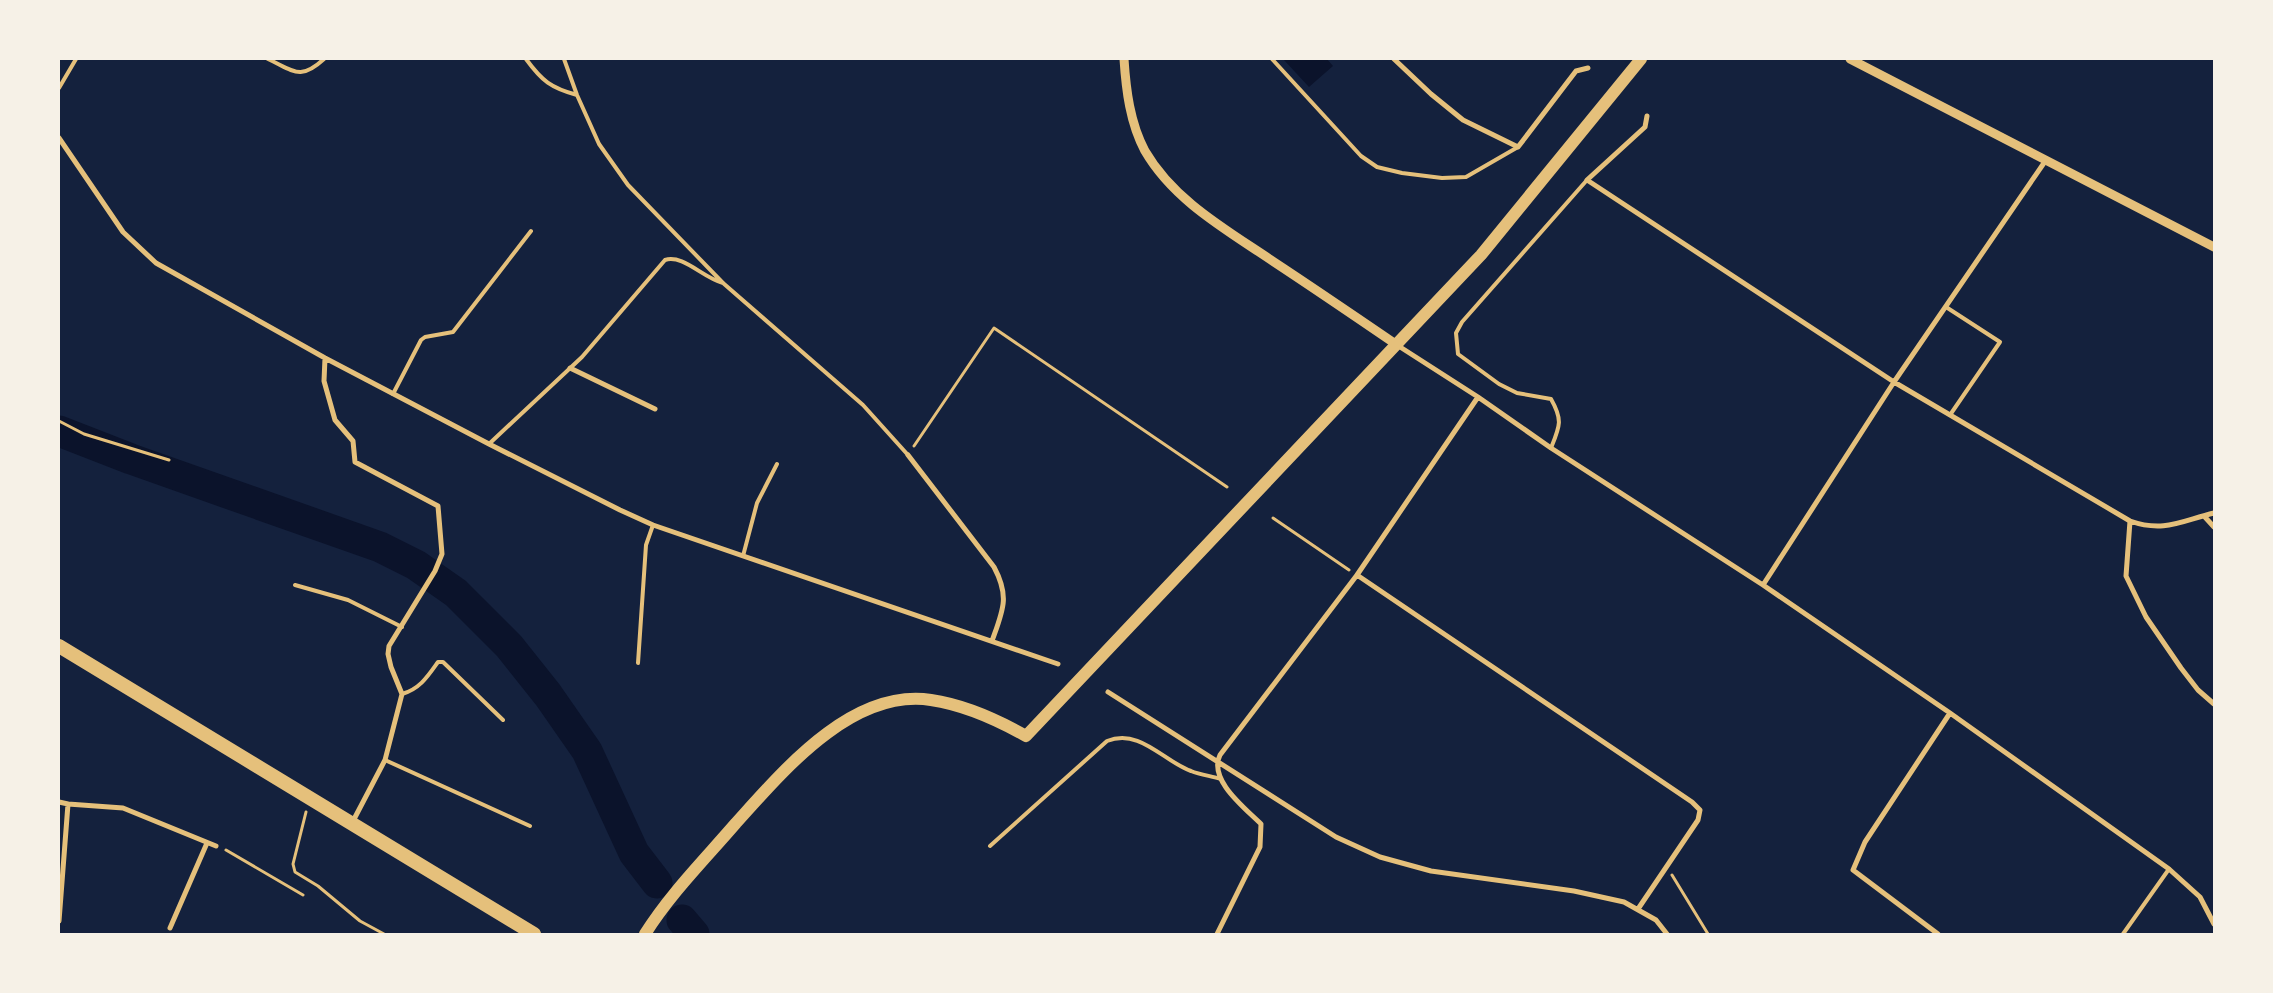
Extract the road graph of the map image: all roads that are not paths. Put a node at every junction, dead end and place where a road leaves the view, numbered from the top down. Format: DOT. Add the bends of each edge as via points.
graph roads {
  1 [pos="76,59"];
  2 [pos="268,59"];
  3 [pos="324,59"];
  4 [pos="526,59"];
  5 [pos="564,59"];
  6 [pos="1124,59"];
  7 [pos="1272,59"];
  8 [pos="1394,59"];
  9 [pos="1640,59"];
  10 [pos="1850,59"];
  11 [pos="1588,68"];
  12 [pos="59,88"];
  13 [pos="577,95"];
  14 [pos="1647,116"];
  15 [pos="59,138"];
  16 [pos="1518,147"];
  17 [pos="2046,160"];
  18 [pos="1588,180"];
  19 [pos="532,231"];
  20 [pos="2214,247"];
  21 [pos="723,284"];
  22 [pos="1946,307"];
  23 [pos="1397,345"];
  24 [pos="325,358"];
  25 [pos="570,368"];
  26 [pos="1894,382"];
  27 [pos="393,394"];
  28 [pos="1478,397"];
  29 [pos="656,409"];
  30 [pos="1950,415"];
  31 [pos="489,444"];
  32 [pos="1551,448"];
  33 [pos="908,455"];
  34 [pos="777,464"];
  35 [pos="2214,513"];
  36 [pos="2204,516"];
  37 [pos="2130,521"];
  38 [pos="653,524"];
  39 [pos="2214,527"];
  40 [pos="743,556"];
  41 [pos="1357,575"];
  42 [pos="296,584"];
  43 [pos="1763,584"];
  44 [pos="402,627"];
  45 [pos="992,641"];
  46 [pos="59,646"];
  47 [pos="638,663"];
  48 [pos="1058,664"];
  49 [pos="1108,692"];
  50 [pos="402,694"];
  51 [pos="2214,704"];
  52 [pos="1950,714"];
  53 [pos="503,720"];
  54 [pos="385,760"];
  55 [pos="1217,762"];
  56 [pos="1221,779"];
  57 [pos="59,802"];
  58 [pos="68,804"];
  59 [pos="352,823"];
  60 [pos="530,826"];
  61 [pos="207,843"];
  62 [pos="216,846"];
  63 [pos="990,846"];
  64 [pos="2169,869"];
  65 [pos="1638,909"];
  66 [pos="59,921"];
  67 [pos="2214,924"];
  68 [pos="170,928"];
  69 [pos="534,934"];
  70 [pos="645,934"];
  71 [pos="1217,934"];
  72 [pos="1667,934"];
  73 [pos="1938,934"];
  74 [pos="2123,934"];
  1 -- 12 [label="lane"];
  2 -- 3 [label="lane" via="302,72 311,70"];
  4 -- 13 [label="lane" via="555,89"];
  5 -- 13 [label="lane"];
  6 -- 23 [label="street" via="1134,125 1145,150 1193,207"];
  7 -- 16 [label="lane" via="1361,156 1376,167 1442,178 1466,178"];
  8 -- 16 [label="street" via="1463,120"];
  9 -- 23 [label="main road" via="1481,254"];
  10 -- 17 [label="street"];
  11 -- 16 [label="street" via="1576,71"];
  13 -- 21 [label="lane" via="598,144 628,185"];
  14 -- 18 [label="street" via="1645,127"];
  15 -- 24 [label="street" via="123,232 156,263"];
  17 -- 20 [label="street"];
  17 -- 22 [label="street"];
  18 -- 26 [label="street"];
  18 -- 32 [label="lane" via="1462,322 1456,333 1458,354 1499,384 1517,393 1551,399 1560,415 1558,433"];
  19 -- 27 [label="lane" via="453,332 421,340"];
  21 -- 25 [label="lane" via="679,259 665,260"];
  21 -- 33 [label="lane" via="863,405"];
  22 -- 26 [label="street"];
  22 -- 30 [label="lane" via="2000,342"];
  23 -- 28 [label="street"];
  23 -- 70 [label="main road" via="1026,736 997,720 929,700 876,706 843,722 806,748 774,781 683,884"];
  24 -- 27 [label="street"];
  24 -- 44 [label="street" via="324,381 335,420 353,440 355,462 438,506 442,554"];
  25 -- 29 [label="street"];
  25 -- 31 [label="lane"];
  26 -- 30 [label="street"];
  26 -- 43 [label="street"];
  27 -- 31 [label="street"];
  28 -- 32 [label="street"];
  28 -- 41 [label="street"];
  30 -- 37 [label="street"];
  31 -- 38 [label="street"];
  32 -- 43 [label="street"];
  33 -- 45 [label="street" via="994,566 1003,583 1005,598"];
  34 -- 40 [label="lane" via="757,503"];
  35 -- 36 [label="street"];
  36 -- 37 [label="street" via="2156,528"];
  36 -- 39 [label="street"];
  37 -- 51 [label="street" via="2126,576 2146,617 2181,668"];
  38 -- 40 [label="street"];
  38 -- 47 [label="lane" via="646,545"];
  40 -- 45 [label="street"];
  41 -- 55 [label="street"];
  41 -- 65 [label="street" via="1700,810 1698,820"];
  42 -- 44 [label="lane" via="348,600"];
  43 -- 52 [label="street"];
  44 -- 50 [label="street" via="388,654"];
  45 -- 48 [label="street"];
  46 -- 59 [label="highway"];
  49 -- 55 [label="street"];
  50 -- 53 [label="lane" via="420,686 438,662 443,662"];
  50 -- 54 [label="street"];
  52 -- 64 [label="street"];
  52 -- 73 [label="street" via="1865,842 1852,870"];
  54 -- 59 [label="street"];
  54 -- 60 [label="lane"];
  55 -- 56 [label="street"];
  55 -- 65 [label="street" via="1336,837 1380,857 1431,871 1597,895"];
  56 -- 63 [label="lane" via="1191,771 1137,740 1117,737 1107,741"];
  56 -- 71 [label="street" via="1229,792 1261,824 1261,832 1260,847"];
  57 -- 58 [label="street"];
  58 -- 61 [label="street" via="123,808"];
  58 -- 66 [label="street"];
  59 -- 69 [label="highway"];
  61 -- 62 [label="street"];
  61 -- 68 [label="street"];
  64 -- 67 [label="street" via="2200,897"];
  64 -- 74 [label="lane"];
  65 -- 72 [label="street" via="1656,920"];
}
